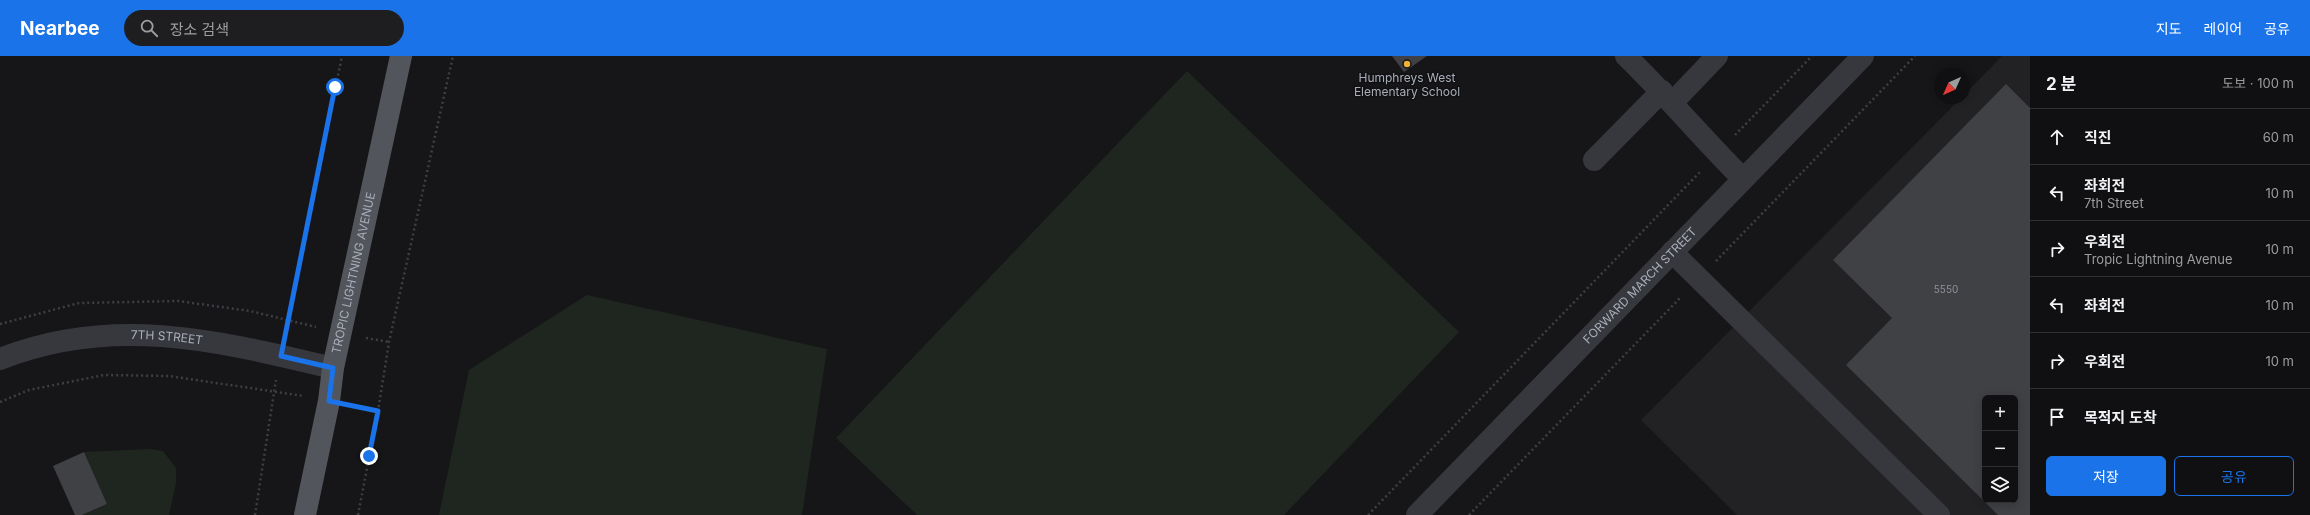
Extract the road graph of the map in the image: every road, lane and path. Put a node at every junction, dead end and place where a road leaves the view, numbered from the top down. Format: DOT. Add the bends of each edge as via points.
graph roads {
  1 [pos="342,56"];
  2 [pos="401,56"];
  3 [pos="453,56"];
  4 [pos="1626,56"];
  5 [pos="1717,56"];
  6 [pos="1812,56"];
  7 [pos="1863,56"];
  8 [pos="1667,96"];
  9 [pos="1717,153"];
  10 [pos="1594,160"];
  11 [pos="1743,179"];
  12 [pos="1672,252"];
  13 [pos="281,356"];
  14 [pos="0,359"];
  15 [pos="333,368"];
  16 [pos="274,390"];
  17 [pos="329,401"];
  18 [pos="0,402"];
  19 [pos="378,411"];
  20 [pos="255,515"];
  21 [pos="305,515"];
  22 [pos="358,515"];
  23 [pos="1368,515"];
  24 [pos="1417,515"];
  25 [pos="1939,515"];
  1 -- 13 [label="path"];
  2 -- 15 [label="main road, TROPIC LIGHTNING AVENUE"];
  3 -- 19 [label="path" via="388,342"];
  4 -- 8 [label="street"];
  5 -- 8 [label="street"];
  6 -- 9 [label="path"];
  7 -- 11 [label="street, FORWARD MARCH STREET"];
  8 -- 9 [label="street"];
  8 -- 10 [label="street"];
  9 -- 11 [label="street"];
  9 -- 23 [label="path"];
  11 -- 12 [label="street, FORWARD MARCH STREET"];
  12 -- 24 [label="street, FORWARD MARCH STREET"];
  12 -- 25 [label="street"];
  13 -- 14 [label="street, 7TH STREET" via="241,346 145,334 89,335"];
  13 -- 15 [label="street, 7TH STREET"];
  13 -- 16 [label="path"];
  15 -- 17 [label="main road, TROPIC LIGHTNING AVENUE"];
  16 -- 17 [label="path"];
  16 -- 18 [label="path" via="169,376 104,375 29,390"];
  16 -- 20 [label="path"];
  17 -- 19 [label="path"];
  17 -- 21 [label="main road, TROPIC LIGHTNING AVENUE"];
  19 -- 22 [label="path"];
}
